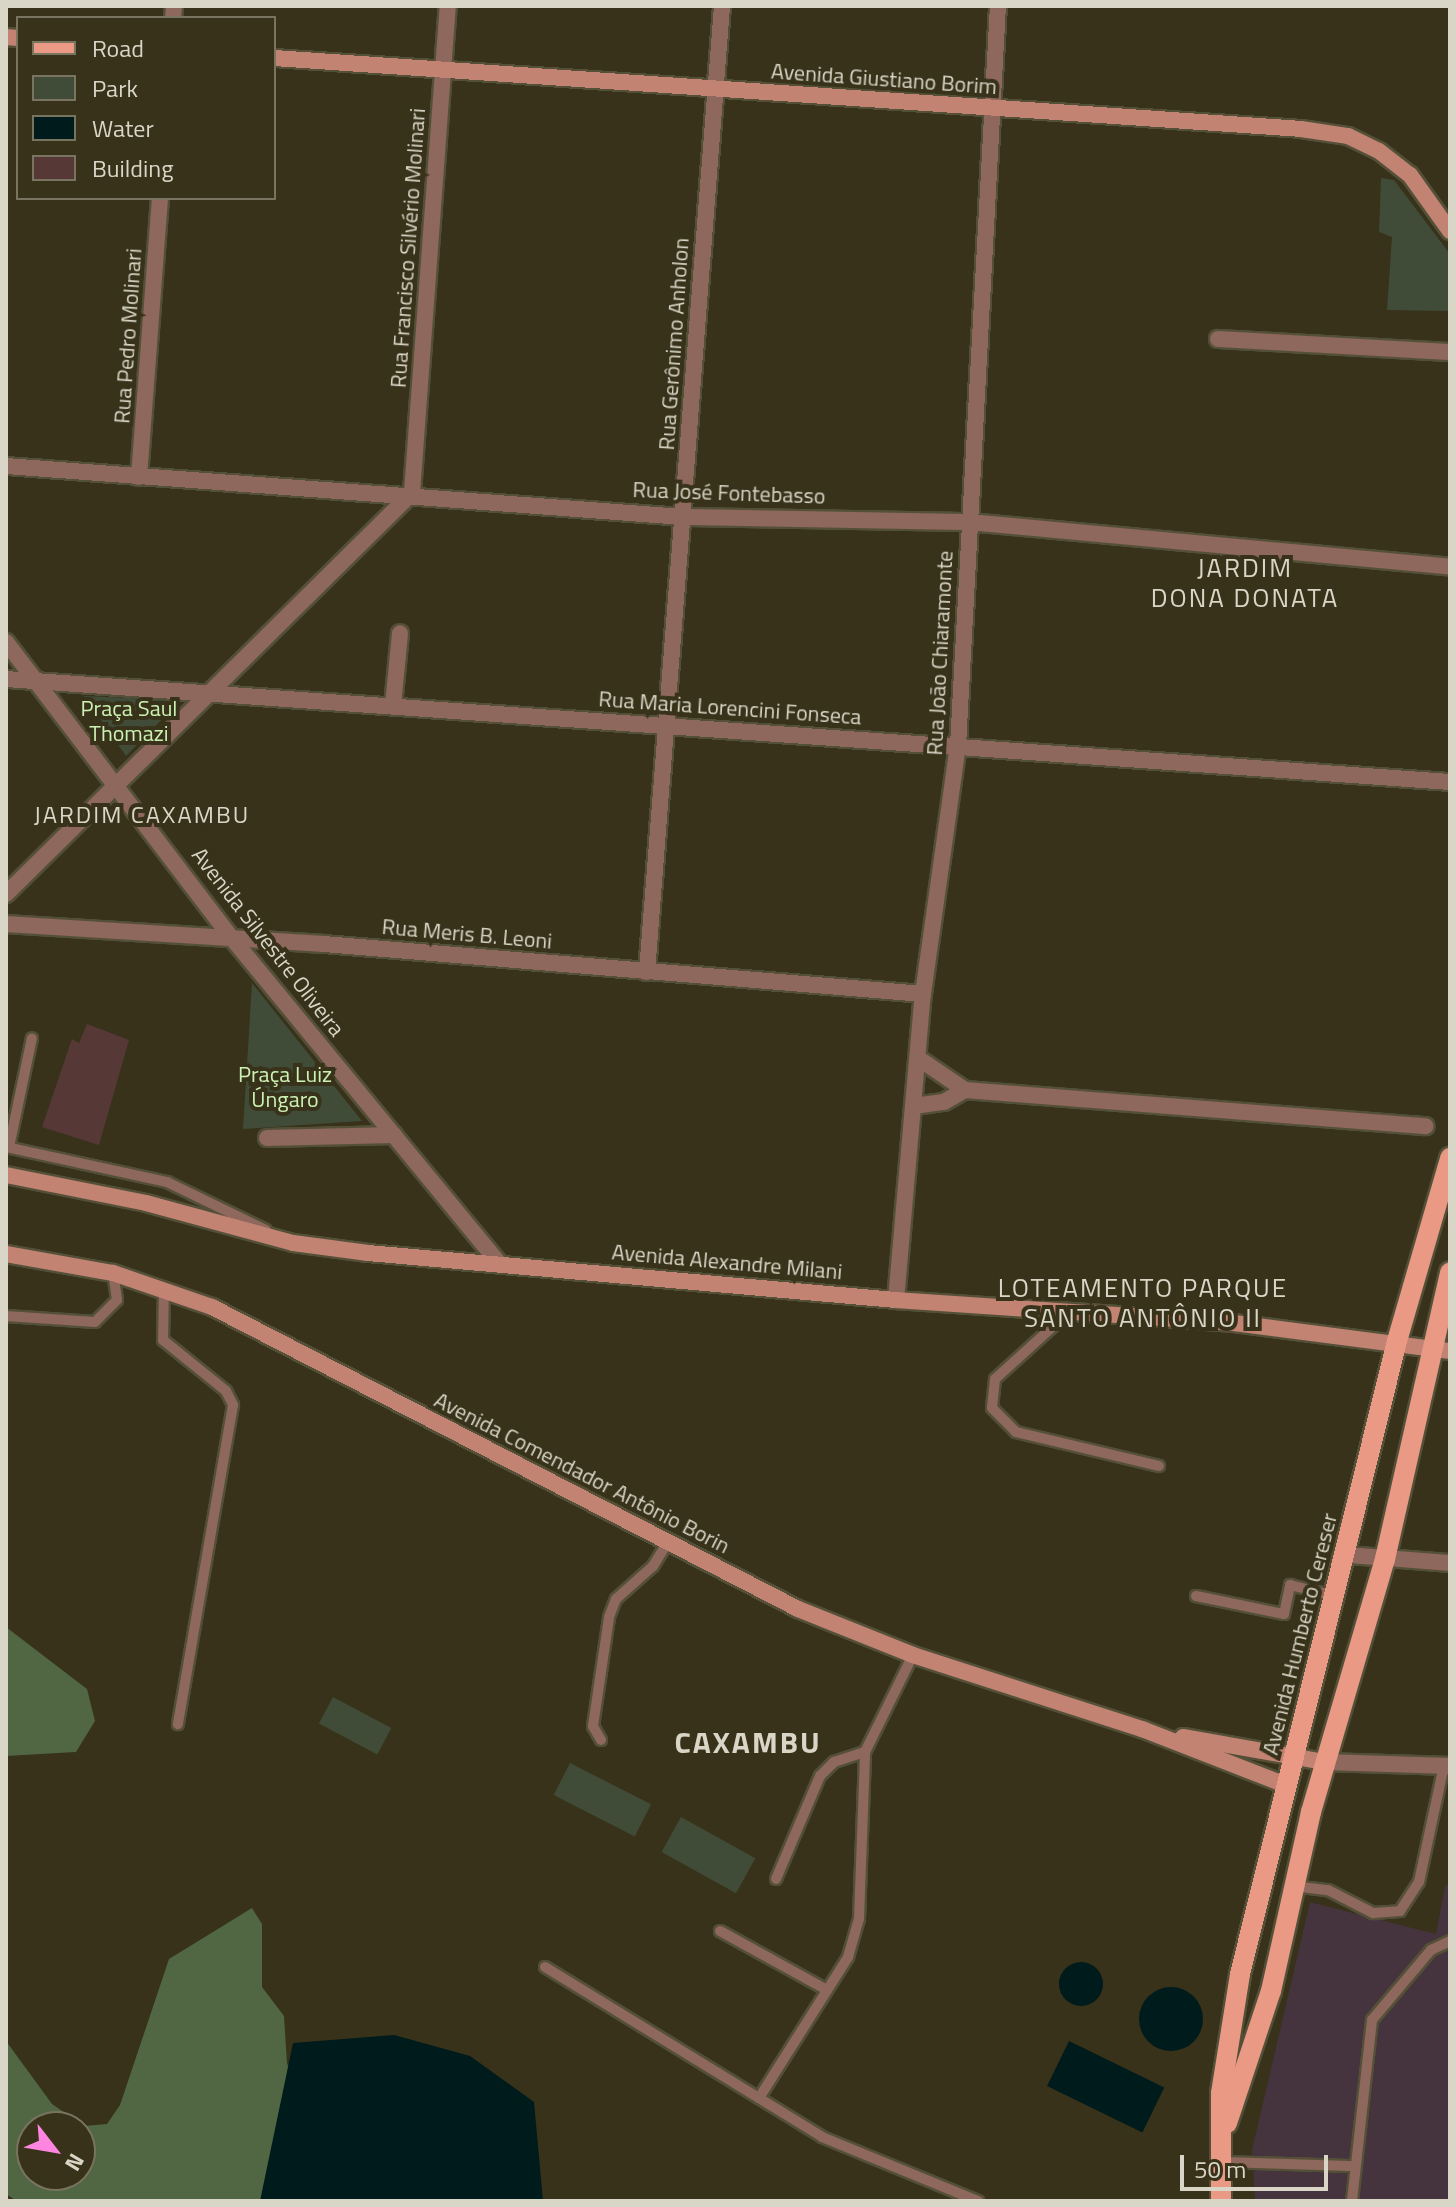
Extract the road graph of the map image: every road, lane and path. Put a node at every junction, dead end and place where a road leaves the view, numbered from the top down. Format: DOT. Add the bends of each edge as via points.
graph roads {
  1 [pos="448,6"];
  2 [pos="722,6"];
  3 [pos="998,6"];
  4 [pos="276,58"];
  5 [pos="443,69"];
  6 [pos="715,90"];
  7 [pos="989,108"];
  8 [pos="160,200"];
  9 [pos="1450,231"];
  10 [pos="1218,339"];
  11 [pos="1450,352"];
  12 [pos="6,466"];
  13 [pos="139,477"];
  14 [pos="412,493"];
  15 [pos="683,517"];
  16 [pos="969,522"];
  17 [pos="1450,567"];
  18 [pos="400,633"];
  19 [pos="6,642"];
  20 [pos="6,679"];
  21 [pos="35,680"];
  22 [pos="214,693"];
  23 [pos="393,706"];
  24 [pos="670,726"];
  25 [pos="958,746"];
  26 [pos="1450,782"];
  27 [pos="118,784"];
  28 [pos="6,894"];
  29 [pos="6,924"];
  30 [pos="231,937"];
  31 [pos="647,972"];
  32 [pos="923,994"];
  33 [pos="32,1038"];
  34 [pos="918,1058"];
  35 [pos="965,1090"];
  36 [pos="914,1106"];
  37 [pos="1426,1126"];
  38 [pos="394,1135"];
  39 [pos="267,1138"];
  40 [pos="7,1147"];
  41 [pos="1450,1158"];
  42 [pos="6,1175"];
  43 [pos="293,1243"];
  44 [pos="6,1254"];
  45 [pos="500,1264"];
  46 [pos="1450,1272"];
  47 [pos="113,1273"];
  48 [pos="164,1289"];
  49 [pos="896,1300"];
  50 [pos="1070,1311"];
  51 [pos="6,1316"];
  52 [pos="1397,1341"];
  53 [pos="1441,1349"];
  54 [pos="1159,1466"];
  55 [pos="668,1542"];
  56 [pos="1348,1555"];
  57 [pos="1385,1559"];
  58 [pos="1450,1563"];
  59 [pos="1196,1596"];
  60 [pos="1335,1596"];
  61 [pos="913,1655"];
  62 [pos="178,1724"];
  63 [pos="1142,1729"];
  64 [pos="601,1740"];
  65 [pos="865,1752"];
  66 [pos="1293,1756"];
  67 [pos="1325,1762"];
  68 [pos="1447,1765"];
  69 [pos="1286,1785"];
  70 [pos="776,1879"];
  71 [pos="1293,1886"];
  72 [pos="720,1931"];
  73 [pos="1450,1941"];
  74 [pos="545,1967"];
  75 [pos="827,1990"];
  76 [pos="759,2098"];
  77 [pos="1225,2127"];
  78 [pos="1222,2162"];
  79 [pos="1352,2166"];
  80 [pos="978,2201"];
  81 [pos="1221,2201"];
  82 [pos="1352,2201"];
  1 -- 5 [label="street, Rua Francisco Silvério Molinari"];
  2 -- 6 [label="street, Rua Gerônimo Anholon"];
  3 -- 7 [label="street, Rua João Chiaramonte"];
  4 -- 5 [label="main road, Avenida Giustiano Borim"];
  5 -- 6 [label="main road, Avenida Giustiano Borim"];
  5 -- 14 [label="street, Rua Francisco Silvério Molinari"];
  6 -- 7 [label="main road, Avenida Giustiano Borim"];
  6 -- 15 [label="street, Rua Gerônimo Anholon"];
  7 -- 9 [label="main road, Avenida Giustiano Borim" via="1348,136 1410,175"];
  7 -- 16 [label="street, Rua João Chiaramonte"];
  8 -- 13 [label="street, Rua Pedro Molinari"];
  10 -- 11 [label="street"];
  12 -- 13 [label="street, Rua José Fontebasso"];
  13 -- 14 [label="street, Rua José Fontebasso"];
  14 -- 15 [label="street, Rua José Fontebasso"];
  14 -- 22 [label="street"];
  15 -- 16 [label="street, Rua José Fontebasso"];
  15 -- 24 [label="street, Rua Gerônimo Anholon"];
  16 -- 17 [label="street, Rua José Fontebasso"];
  16 -- 25 [label="street, Rua João Chiaramonte"];
  18 -- 23 [label="street"];
  19 -- 21 [label="street, Avenida Silvestre Oliveira"];
  20 -- 21 [label="street, Rua Maria Lorencini Fonseca"];
  21 -- 22 [label="street, Rua Maria Lorencini Fonseca"];
  21 -- 27 [label="street, Avenida Silvestre Oliveira"];
  22 -- 23 [label="street, Rua Maria Lorencini Fonseca"];
  22 -- 27 [label="street"];
  23 -- 24 [label="street, Rua Maria Lorencini Fonseca"];
  24 -- 25 [label="street, Rua Maria Lorencini Fonseca"];
  24 -- 31 [label="street, Rua Gerônimo Anholon"];
  25 -- 26 [label="street, Rua Maria Lorencini Fonseca"];
  25 -- 32 [label="street, Rua João Chiaramonte"];
  27 -- 28 [label="street"];
  27 -- 30 [label="street, Avenida Silvestre Oliveira"];
  29 -- 30 [label="street, Rua Meris B. Leoni"];
  30 -- 31 [label="street, Rua Meris B. Leoni"];
  30 -- 38 [label="street, Avenida Silvestre Oliveira"];
  31 -- 32 [label="street, Rua Meris B. Leoni"];
  32 -- 34 [label="street, Rua João Chiaramonte"];
  33 -- 40 [label="lane"];
  34 -- 35 [label="street"];
  34 -- 36 [label="street, Rua João Chiaramonte"];
  35 -- 36 [label="street" via="944,1102"];
  35 -- 37 [label="street"];
  36 -- 49 [label="street, Rua João Chiaramonte"];
  38 -- 39 [label="street"];
  38 -- 45 [label="street, Avenida Silvestre Oliveira"];
  40 -- 43 [label="lane" via="167,1182"];
  41 -- 52 [label="main road, Avenida Humberto Cereser"];
  42 -- 43 [label="main road, Avenida Alexandre Milani" via="146,1203"];
  43 -- 45 [label="main road, Avenida Alexandre Milani"];
  44 -- 47 [label="main road, Avenida Comendador Antônio Borin"];
  45 -- 49 [label="main road, Avenida Alexandre Milani"];
  46 -- 53 [label="main road, Avenida Humberto Cereser"];
  47 -- 48 [label="main road, Avenida Comendador Antônio Borin"];
  47 -- 51 [label="lane" via="117,1300 95,1322"];
  48 -- 55 [label="main road, Avenida Comendador Antônio Borin" via="212,1307"];
  48 -- 62 [label="lane" via="163,1340 226,1391 233,1405"];
  49 -- 50 [label="main road, Avenida Alexandre Milani"];
  50 -- 52 [label="main road, Avenida Alexandre Milani"];
  50 -- 54 [label="lane" via="995,1379 992,1408 1016,1432"];
  52 -- 53 [label="main road, Avenida Alexandre Milani"];
  52 -- 56 [label="main road, Avenida Humberto Cereser"];
  53 -- 57 [label="main road, Avenida Humberto Cereser"];
  55 -- 61 [label="main road, Avenida Comendador Antônio Borin" via="798,1609"];
  55 -- 64 [label="lane" via="653,1566 616,1599 609,1617 593,1726"];
  56 -- 57 [label="street"];
  56 -- 60 [label="main road, Avenida Humberto Cereser"];
  57 -- 58 [label="street"];
  57 -- 67 [label="main road, Avenida Humberto Cereser"];
  59 -- 60 [label="lane" via="1284,1614 1290,1585"];
  60 -- 66 [label="main road, Avenida Humberto Cereser"];
  61 -- 63 [label="main road, Avenida Comendador Antônio Borin"];
  61 -- 65 [label="lane"];
  63 -- 66 [label="main road, Avenida Comendador Antônio Borin"];
  63 -- 69 [label="main road, Avenida Comendador Antônio Borin"];
  65 -- 70 [label="lane" via="834,1762 820,1776"];
  65 -- 75 [label="lane" via="859,1919 848,1957"];
  66 -- 67 [label="main road, Avenida Comendador Antônio Borin"];
  66 -- 69 [label="main road, Avenida Humberto Cereser"];
  67 -- 68 [label="street"];
  67 -- 71 [label="main road, Avenida Humberto Cereser"];
  68 -- 71 [label="lane" via="1419,1882 1400,1911 1373,1913 1328,1890"];
  69 -- 77 [label="main road, Avenida Humberto Cereser" via="1227,2045 1221,2093"];
  71 -- 77 [label="main road, Avenida Humberto Cereser" via="1271,1991"];
  72 -- 75 [label="lane"];
  73 -- 79 [label="lane" via="1431,1950 1372,2020"];
  74 -- 76 [label="lane"];
  75 -- 76 [label="lane"];
  76 -- 80 [label="lane" via="822,2137"];
  77 -- 78 [label="main road, Avenida Humberto Cereser"];
  78 -- 79 [label="lane"];
  78 -- 81 [label="main road, Avenida Humberto Cereser"];
  79 -- 82 [label="lane"];
}
